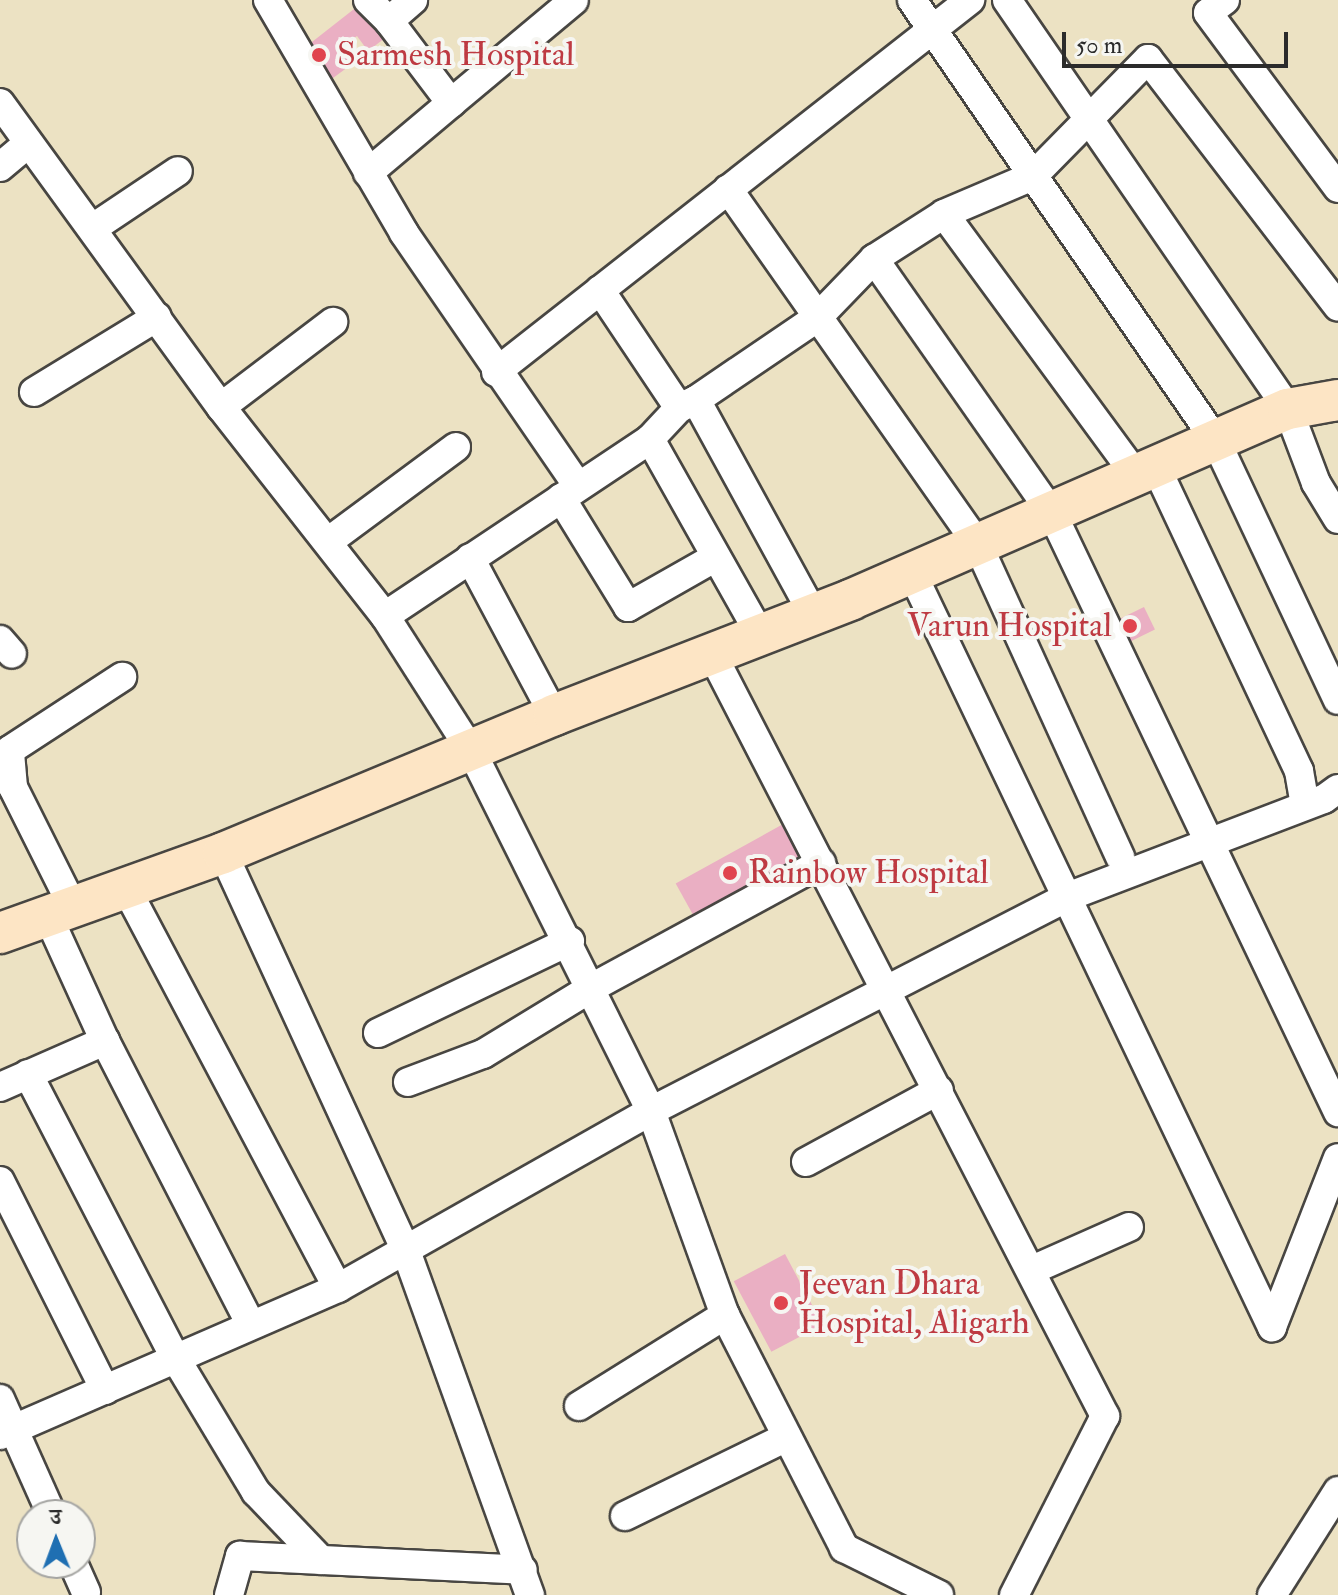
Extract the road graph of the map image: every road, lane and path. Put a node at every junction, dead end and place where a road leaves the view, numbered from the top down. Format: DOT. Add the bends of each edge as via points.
graph roads {
  1 [pos="268,0"];
  2 [pos="368,0"];
  3 [pos="413,0"];
  4 [pos="574,0"];
  5 [pos="912,0"];
  6 [pos="970,0"];
  7 [pos="1007,0"];
  8 [pos="1225,0"];
  9 [pos="389,21"];
  10 [pos="932,29"];
  11 [pos="0,103"];
  12 [pos="451,103"];
  13 [pos="1088,119"];
  14 [pos="27,144"];
  15 [pos="0,167"];
  16 [pos="178,171"];
  17 [pos="368,173"];
  18 [pos="1033,176"];
  19 [pos="1338,188"];
  20 [pos="728,189"];
  21 [pos="944,214"];
  22 [pos="93,228"];
  23 [pos="874,259"];
  24 [pos="600,290"];
  25 [pos="1338,307"];
  26 [pos="157,317"];
  27 [pos="818,317"];
  28 [pos="333,322"];
  29 [pos="496,372"];
  30 [pos="34,392"];
  31 [pos="1338,400"];
  32 [pos="688,404"];
  33 [pos="221,407"];
  34 [pos="1288,409"];
  35 [pos="650,439"];
  36 [pos="1216,441"];
  37 [pos="456,447"];
  38 [pos="1146,471"];
  39 [pos="569,492"];
  40 [pos="1052,513"];
  41 [pos="1338,519"];
  42 [pos="329,541"];
  43 [pos="978,545"];
  44 [pos="716,557"];
  45 [pos="470,558"];
  46 [pos="912,573"];
  47 [pos="813,614"];
  48 [pos="385,616"];
  49 [pos="760,634"];
  50 [pos="711,652"];
  51 [pos="122,677"];
  52 [pos="1338,700"];
  53 [pos="554,715"];
  54 [pos="472,752"];
  55 [pos="1338,789"];
  56 [pos="1305,804"];
  57 [pos="1210,844"];
  58 [pos="223,853"];
  59 [pos="1120,857"];
  60 [pos="821,863"];
  61 [pos="127,890"];
  62 [pos="1067,897"];
  63 [pos="60,910"];
  64 [pos="0,933"];
  65 [pos="570,941"];
  66 [pos="591,988"];
  67 [pos="887,989"];
  68 [pos="378,1033"];
  69 [pos="105,1041"];
  70 [pos="28,1074"];
  71 [pos="408,1082"];
  72 [pos="0,1087"];
  73 [pos="939,1090"];
  74 [pos="651,1111"];
  75 [pos="1338,1112"];
  76 [pos="1338,1158"];
  77 [pos="806,1162"];
  78 [pos="0,1181"];
  79 [pos="1129,1227"];
  80 [pos="405,1248"];
  81 [pos="1032,1270"];
  82 [pos="338,1288"];
  83 [pos="725,1315"];
  84 [pos="251,1325"];
  85 [pos="176,1359"];
  86 [pos="105,1390"];
  87 [pos="0,1399"];
  88 [pos="579,1406"];
  89 [pos="7,1432"];
  90 [pos="787,1437"];
  91 [pos="1338,1491"];
  92 [pos="43,1499"];
  93 [pos="625,1516"];
  94 [pos="321,1560"];
  95 [pos="527,1582"];
  96 [pos="229,1595"];
  97 [pos="939,1595"];
  98 [pos="1014,1595"];
  99 [pos="1272,1595"];
  1 -- 17 [label="street"];
  2 -- 9 [label="street"];
  3 -- 9 [label="street"];
  4 -- 12 [label="street"];
  5 -- 10 [label="street"];
  6 -- 10 [label="street"];
  7 -- 13 [label="street"];
  8 -- 19 [label="street" via="1208,13"];
  9 -- 12 [label="street"];
  10 -- 18 [label="street"];
  10 -- 20 [label="street"];
  11 -- 14 [label="street"];
  12 -- 17 [label="street"];
  13 -- 18 [label="street"];
  13 -- 25 [label="street" via="1148,59"];
  13 -- 34 [label="street"];
  14 -- 15 [label="street"];
  14 -- 22 [label="street"];
  16 -- 22 [label="street"];
  17 -- 29 [label="street"];
  18 -- 21 [label="street"];
  18 -- 36 [label="street"];
  20 -- 24 [label="street"];
  20 -- 27 [label="street"];
  21 -- 23 [label="street"];
  21 -- 38 [label="street"];
  22 -- 26 [label="street"];
  23 -- 27 [label="street"];
  23 -- 40 [label="street"];
  24 -- 29 [label="street"];
  24 -- 32 [label="street"];
  26 -- 30 [label="street"];
  26 -- 33 [label="street"];
  27 -- 32 [label="street"];
  27 -- 43 [label="street"];
  28 -- 33 [label="street"];
  29 -- 39 [label="street"];
  31 -- 34 [label="street"];
  32 -- 35 [label="street"];
  32 -- 47 [label="street"];
  33 -- 42 [label="street"];
  34 -- 36 [label="street"];
  34 -- 41 [label="street" via="1316,483"];
  35 -- 39 [label="street"];
  35 -- 44 [label="street"];
  36 -- 38 [label="street"];
  36 -- 52 [label="street"];
  37 -- 42 [label="street"];
  38 -- 40 [label="street"];
  38 -- 56 [label="street" via="1299,771"];
  39 -- 44 [label="street" via="628,607"];
  39 -- 45 [label="street"];
  40 -- 43 [label="street"];
  40 -- 57 [label="street"];
  42 -- 48 [label="street"];
  43 -- 46 [label="street"];
  43 -- 59 [label="street"];
  44 -- 49 [label="street"];
  45 -- 48 [label="street"];
  45 -- 53 [label="street"];
  46 -- 47 [label="street"];
  46 -- 62 [label="street"];
  47 -- 49 [label="street"];
  48 -- 54 [label="street"];
  49 -- 50 [label="street"];
  50 -- 53 [label="street"];
  50 -- 60 [label="street"];
  51 -- 63 [label="street" via="10,750 13,787"];
  53 -- 54 [label="street"];
  54 -- 58 [label="street"];
  54 -- 65 [label="street"];
  55 -- 56 [label="street"];
  56 -- 57 [label="street"];
  57 -- 62 [label="street"];
  57 -- 75 [label="street"];
  58 -- 61 [label="street"];
  58 -- 80 [label="street"];
  60 -- 66 [label="street"];
  60 -- 67 [label="street"];
  61 -- 63 [label="street"];
  61 -- 82 [label="street"];
  62 -- 67 [label="street"];
  62 -- 76 [label="street" via="1272,1327"];
  63 -- 64 [label="street"];
  63 -- 69 [label="street"];
  65 -- 66 [label="street"];
  65 -- 68 [label="street"];
  66 -- 71 [label="street" via="483,1054"];
  66 -- 74 [label="street"];
  67 -- 73 [label="street"];
  67 -- 74 [label="street"];
  69 -- 70 [label="street"];
  69 -- 84 [label="street"];
  70 -- 72 [label="street"];
  70 -- 85 [label="street"];
  73 -- 77 [label="street"];
  73 -- 81 [label="street"];
  74 -- 80 [label="street"];
  74 -- 83 [label="street"];
  78 -- 86 [label="street"];
  79 -- 81 [label="street"];
  80 -- 82 [label="street"];
  80 -- 95 [label="street"];
  81 -- 98 [label="street" via="1105,1416"];
  82 -- 84 [label="street"];
  83 -- 88 [label="street"];
  83 -- 90 [label="street"];
  84 -- 85 [label="street"];
  85 -- 86 [label="street"];
  85 -- 94 [label="street" via="256,1492"];
  86 -- 89 [label="street"];
  87 -- 89 [label="street"];
  89 -- 92 [label="street"];
  90 -- 93 [label="street"];
  90 -- 97 [label="street" via="844,1548"];
  91 -- 99 [label="street"];
  94 -- 95 [label="street"];
  94 -- 96 [label="street" via="240,1556"];
}
